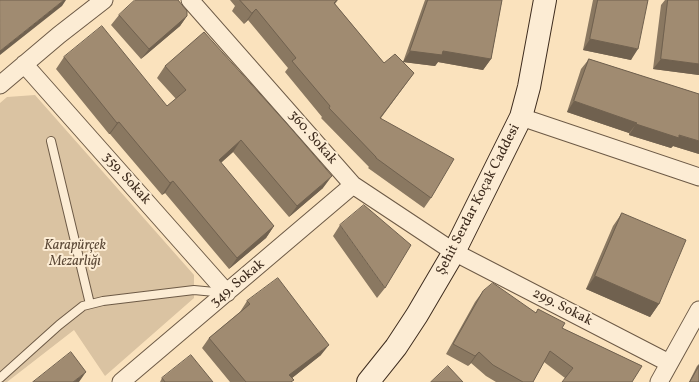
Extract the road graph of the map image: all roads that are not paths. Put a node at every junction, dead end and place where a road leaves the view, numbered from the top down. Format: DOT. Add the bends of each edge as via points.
graph roads {
  1 [pos="104,0"];
  2 [pos="190,0"];
  3 [pos="545,0"];
  4 [pos="24,64"];
  5 [pos="0,85"];
  6 [pos="521,117"];
  7 [pos="51,141"];
  8 [pos="699,177"];
  9 [pos="354,185"];
  10 [pos="454,252"];
  11 [pos="227,293"];
  12 [pos="90,304"];
  13 [pos="699,310"];
  14 [pos="669,363"];
  15 [pos="0,378"];
  16 [pos="121,382"];
  17 [pos="368,382"];
  18 [pos="659,382"];
  1 -- 4 [label="street"];
  2 -- 9 [label="street, 360. Sokak"];
  3 -- 6 [label="street, Şehit Serdar Koçak Caddesi"];
  4 -- 5 [label="street"];
  4 -- 11 [label="street, 359. Sokak"];
  6 -- 8 [label="street"];
  6 -- 10 [label="street, Şehit Serdar Koçak Caddesi"];
  7 -- 12 [label="lane"];
  9 -- 10 [label="street, 360. Sokak"];
  9 -- 11 [label="street, 349. Sokak"];
  10 -- 14 [label="street, 299. Sokak"];
  10 -- 17 [label="street, Şehit Serdar Koçak Caddesi" via="396,347"];
  11 -- 12 [label="lane" via="194,290"];
  11 -- 16 [label="street, 349. Sokak"];
  12 -- 15 [label="lane" via="83,306 59,325"];
  13 -- 14 [label="street"];
  14 -- 18 [label="street"];
}
